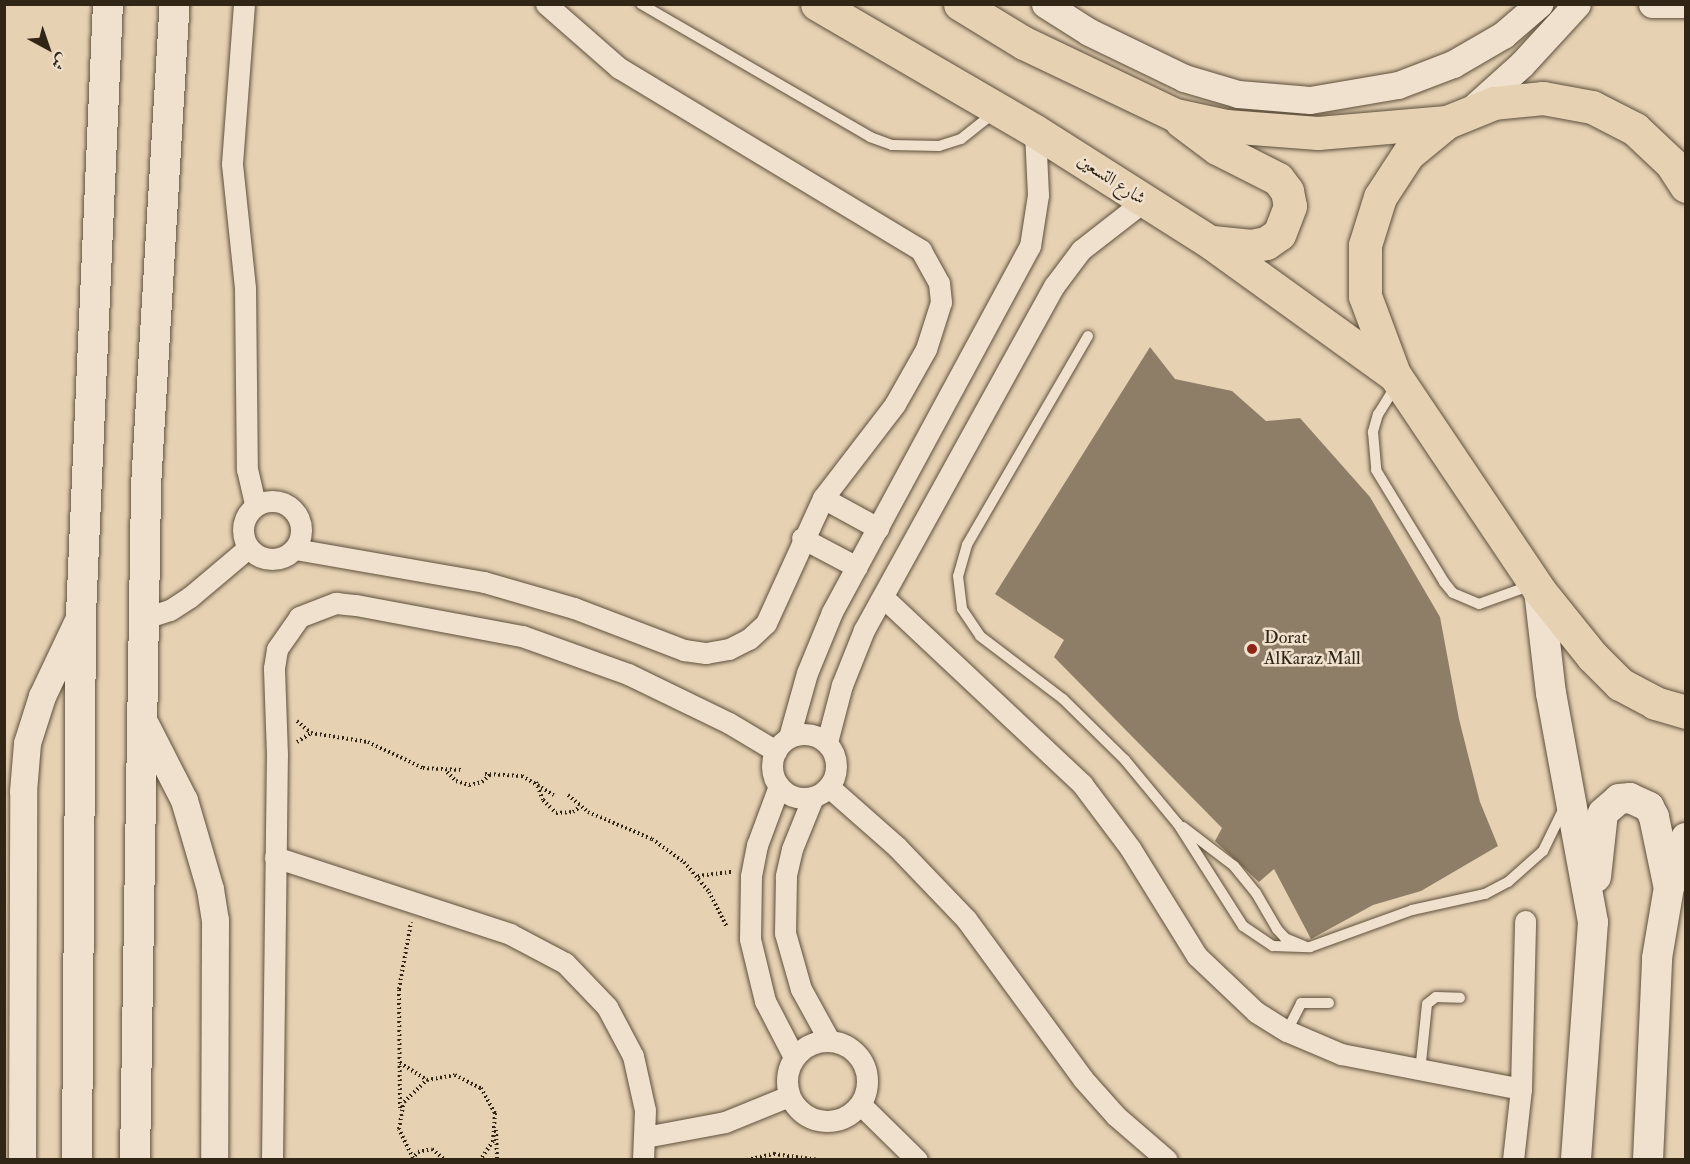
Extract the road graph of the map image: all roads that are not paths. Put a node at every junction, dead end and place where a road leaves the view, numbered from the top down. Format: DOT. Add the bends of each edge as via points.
graph roads {
  1 [pos="108,4"];
  2 [pos="175,4"];
  3 [pos="244,4"];
  4 [pos="546,4"];
  5 [pos="641,4"];
  6 [pos="817,4"];
  7 [pos="960,4"];
  8 [pos="1045,4"];
  9 [pos="1539,4"];
  10 [pos="1577,4"];
  11 [pos="1652,4"];
  12 [pos="1684,4"];
  13 [pos="997,109"];
  14 [pos="1175,115"];
  15 [pos="1459,117"];
  16 [pos="1035,131"];
  17 [pos="1686,186"];
  18 [pos="1144,201"];
  19 [pos="1210,242"];
  20 [pos="1088,336"];
  21 [pos="1396,378"];
  22 [pos="823,498"];
  23 [pos="255,505"];
  24 [pos="878,528"];
  25 [pos="802,538"];
  26 [pos="248,548"];
  27 [pos="295,549"];
  28 [pos="857,567"];
  29 [pos="1537,587"];
  30 [pos="883,597"];
  31 [pos="81,614"];
  32 [pos="142,618"];
  33 [pos="1686,712"];
  34 [pos="142,718"];
  35 [pos="827,742"];
  36 [pos="782,744"];
  37 [pos="779,786"];
  38 [pos="1570,791"];
  39 [pos="821,792"];
  40 [pos="1178,824"];
  41 [pos="1686,838"];
  42 [pos="275,857"];
  43 [pos="1669,887"];
  44 [pos="1525,921"];
  45 [pos="1593,922"];
  46 [pos="1310,947"];
  47 [pos="1460,998"];
  48 [pos="1329,1002"];
  49 [pos="1287,1031"];
  50 [pos="829,1040"];
  51 [pos="794,1057"];
  52 [pos="1420,1072"];
  53 [pos="1521,1089"];
  54 [pos="789,1096"];
  55 [pos="860,1104"];
  56 [pos="645,1137"];
  57 [pos="1652,1153"];
  58 [pos="22,1160"];
  59 [pos="77,1160"];
  60 [pos="135,1160"];
  61 [pos="214,1160"];
  62 [pos="272,1160"];
  63 [pos="644,1160"];
  64 [pos="916,1160"];
  65 [pos="1167,1160"];
  66 [pos="1513,1160"];
  67 [pos="1576,1160"];
  1 -- 31 [label="main road"];
  2 -- 32 [label="main road" via="146,486"];
  3 -- 23 [label="street" via="232,164 245,288 247,469"];
  4 -- 22 [label="street" via="619,68 905,238 932,265 941,302 926,350 895,404"];
  5 -- 13 [label="lane" via="892,145 915,149 961,139"];
  6 -- 13 [label="main road, شارع التسعين"];
  7 -- 14 [label="main road" via="1024,43"];
  8 -- 9 [label="street" via="1125,50 1184,78 1238,94 1310,100 1369,93 1426,76 1480,51"];
  10 -- 15 [label="street" via="1522,64"];
  11 -- 12 [label="street"];
  13 -- 16 [label="main road, شارع التسعين"];
  14 -- 15 [label="main road" via="1226,126 1318,133"];
  14 -- 19 [label="main road" via="1217,148 1278,178 1287,191 1287,221 1273,239 1251,246"];
  15 -- 17 [label="main road" via="1494,103 1544,98 1592,107 1635,129 1671,163"];
  15 -- 21 [label="main road" via="1402,163 1380,197 1365,245 1365,296"];
  16 -- 18 [label="main road, شارع التسعين"];
  16 -- 24 [label="street" via="1038,195 1030,246"];
  18 -- 19 [label="main road, شارع التسعين"];
  18 -- 30 [label="street" via="1081,250 1054,286"];
  19 -- 21 [label="main road, شارع التسعين"];
  20 -- 40 [label="lane" via="967,545 958,576 959,593 963,609 980,636 1095,729"];
  21 -- 29 [label="main road"];
  21 -- 29 [label="lane" via="1373,432 1376,470 1444,582 1453,593 1479,604"];
  22 -- 24 [label="street"];
  22 -- 25 [label="street"];
  23 -- 26 [label="street" via="243,525"];
  23 -- 27 [label="street" via="283,501 294,510 301,522 301,536"];
  24 -- 28 [label="street"];
  25 -- 27 [label="street" via="778,604 766,623 729,649 706,653 684,650 585,612 484,582"];
  25 -- 28 [label="street"];
  26 -- 27 [label="street" via="272,560"];
  26 -- 32 [label="street" via="190,597 158,615"];
  28 -- 36 [label="street" via="819,642"];
  29 -- 33 [label="main road" via="1592,656 1620,684 1655,703"];
  29 -- 38 [label="main road" via="1551,693"];
  30 -- 35 [label="street" via="852,657"];
  30 -- 49 [label="street" via="1068,769 1107,815 1197,956 1228,988"];
  31 -- 58 [label="street" via="42,696 27,743 23,791"];
  31 -- 59 [label="main road"];
  32 -- 34 [label="main road"];
  34 -- 60 [label="main road"];
  34 -- 61 [label="street" via="184,800 210,889 215,920"];
  35 -- 36 [label="street" via="802,734"];
  35 -- 39 [label="street" via="836,764"];
  36 -- 37 [label="street" via="772,763"];
  36 -- 42 [label="street" via="576,653 466,624 336,603 299,617 277,649"];
  37 -- 39 [label="street" via="789,794"];
  37 -- 51 [label="street" via="754,860 748,908 755,971 765,1001"];
  38 -- 45 [label="main road"];
  38 -- 46 [label="lane" via="1543,850 1497,888 1412,910"];
  39 -- 50 [label="street" via="792,849 786,876 785,933 801,989"];
  39 -- 65 [label="street" via="897,848 966,919 1083,1079 1116,1116"];
  40 -- 46 [label="lane" via="1234,866 1285,938"];
  40 -- 46 [label="lane" via="1243,926 1273,946"];
  41 -- 43 [label="main road"];
  42 -- 56 [label="street" via="539,946 588,983 607,1007 633,1056 643,1101"];
  42 -- 62 [label="street"];
  43 -- 45 [label="main road" via="1654,817 1640,801 1619,799 1603,813 1600,824"];
  43 -- 57 [label="main road" via="1657,958"];
  44 -- 53 [label="street"];
  45 -- 67 [label="main road"];
  47 -- 52 [label="lane" via="1436,997 1426,1004"];
  48 -- 49 [label="lane" via="1300,1003"];
  49 -- 52 [label="street" via="1341,1054"];
  50 -- 51 [label="street" via="804,1047"];
  50 -- 55 [label="street" via="852,1049 860,1058 867,1081"];
  51 -- 54 [label="street" via="788,1069"];
  52 -- 53 [label="street"];
  53 -- 66 [label="street"];
  54 -- 55 [label="street" via="805,1115 828,1121 852,1113"];
  54 -- 56 [label="street" via="725,1122"];
  55 -- 64 [label="street"];
  56 -- 63 [label="street"];
}
